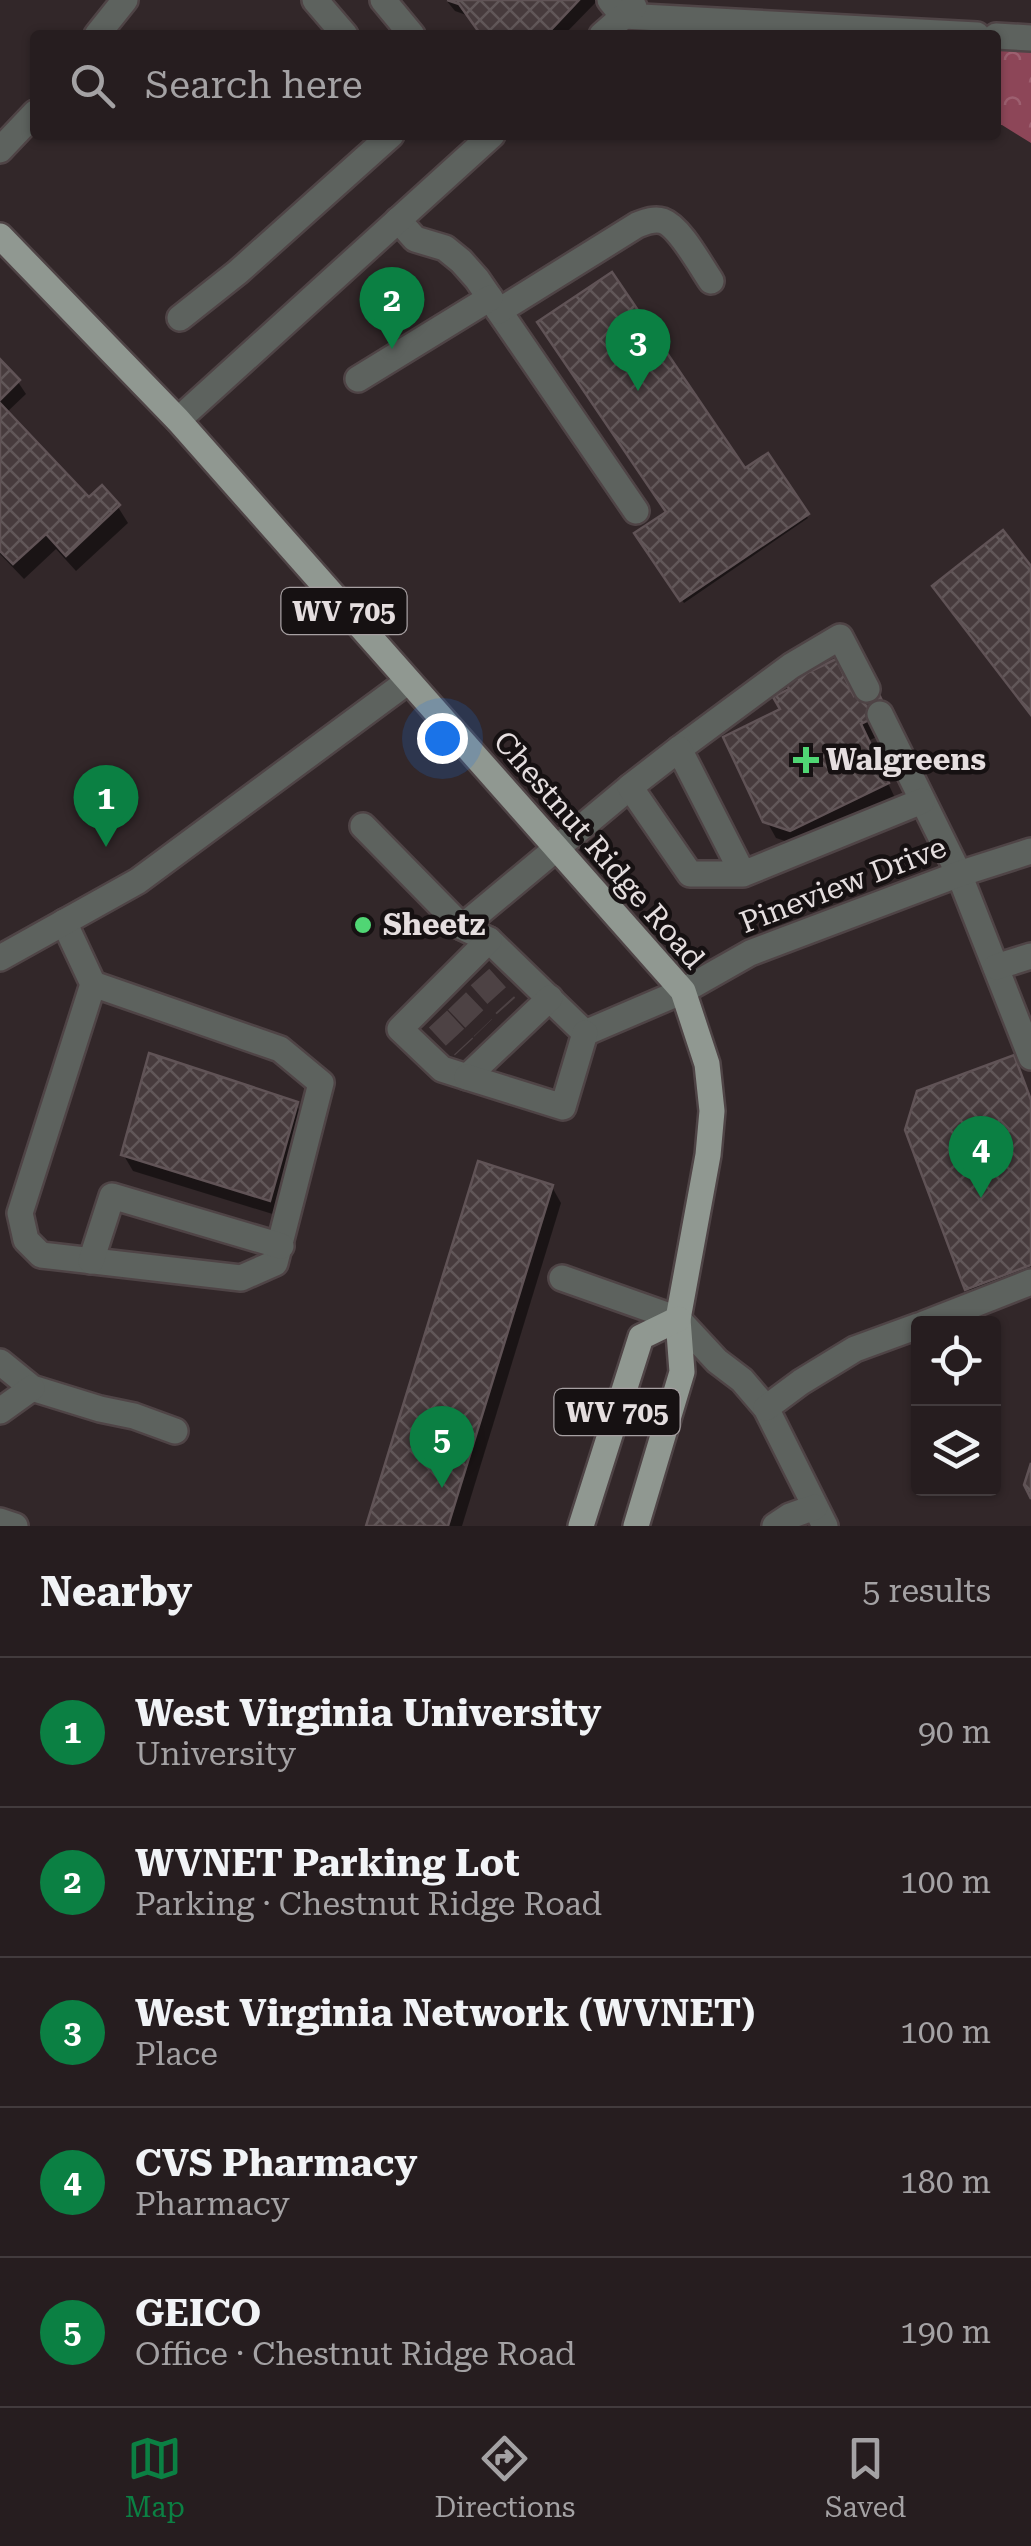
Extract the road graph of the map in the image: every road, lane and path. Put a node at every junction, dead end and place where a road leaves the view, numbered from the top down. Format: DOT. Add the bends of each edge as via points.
graph roads {
  1 [pos="125,0"];
  2 [pos="315,0"];
  3 [pos="383,0"];
  4 [pos="625,5"];
  5 [pos="101,30"];
  6 [pos="341,30"];
  7 [pos="408,30"];
  8 [pos="606,30"];
  9 [pos="918,30"];
  10 [pos="1001,36"];
  11 [pos="1031,38"];
  12 [pos="18,120"];
  13 [pos="384,140"];
  14 [pos="486,140"];
  15 [pos="0,150"];
  16 [pos="398,220"];
  17 [pos="0,236"];
  18 [pos="711,281"];
  19 [pos="494,305"];
  20 [pos="180,318"];
  21 [pos="358,379"];
  22 [pos="178,420"];
  23 [pos="636,512"];
  24 [pos="852,658"];
  25 [pos="407,682"];
  26 [pos="868,689"];
  27 [pos="679,749"];
  28 [pos="630,787"];
  29 [pos="922,801"];
  30 [pos="363,826"];
  31 [pos="555,849"];
  32 [pos="1031,851"];
  33 [pos="743,874"];
  34 [pos="959,874"];
  35 [pos="64,922"];
  36 [pos="462,926"];
  37 [pos="489,940"];
  38 [pos="1031,956"];
  39 [pos="0,958"];
  40 [pos="996,967"];
  41 [pos="93,984"];
  42 [pos="683,991"];
  43 [pos="550,998"];
  44 [pos="585,1033"];
  45 [pos="1031,1057"];
  46 [pos="471,1062"];
  47 [pos="280,1246"];
  48 [pos="91,1261"];
  49 [pos="562,1278"];
  50 [pos="1031,1282"];
  51 [pos="943,1316"];
  52 [pos="678,1320"];
  53 [pos="911,1328"];
  54 [pos="0,1362"];
  55 [pos="32,1388"];
  56 [pos="766,1408"];
  57 [pos="0,1410"];
  58 [pos="175,1431"];
  59 [pos="820,1516"];
  60 [pos="0,1521"];
  61 [pos="15,1526"];
  62 [pos="582,1526"];
  63 [pos="636,1526"];
  64 [pos="776,1526"];
  1 -- 5 [label="street"];
  2 -- 6 [label="street"];
  3 -- 7 [label="street"];
  4 -- 8 [label="street"];
  4 -- 9 [label="street"];
  10 -- 11 [label="street"];
  12 -- 15 [label="street"];
  13 -- 20 [label="street"];
  14 -- 16 [label="street"];
  16 -- 19 [label="street" via="415,239 461,261"];
  16 -- 22 [label="street"];
  17 -- 22 [label="main road, Chestnut Ridge Road / WV 705"];
  18 -- 19 [label="street" via="675,229 652,220"];
  19 -- 21 [label="street"];
  19 -- 23 [label="street"];
  22 -- 25 [label="main road, Chestnut Ridge Road / WV 705"];
  24 -- 26 [label="street"];
  24 -- 27 [label="street" via="840,636"];
  24 -- 29 [label="street" via="876,675 897,714 886,725"];
  25 -- 31 [label="main road, Chestnut Ridge Road / WV 705"];
  25 -- 35 [label="street" via="138,881"];
  27 -- 28 [label="street"];
  27 -- 33 [label="street"];
  28 -- 31 [label="street"];
  28 -- 33 [label="street" via="690,874"];
  29 -- 33 [label="street"];
  29 -- 34 [label="street"];
  30 -- 36 [label="street"];
  31 -- 36 [label="street"];
  31 -- 42 [label="main road, Chestnut Ridge Road / WV 705"];
  32 -- 34 [label="street, Pineview Drive"];
  34 -- 40 [label="street"];
  34 -- 42 [label="street, Pineview Drive" via="750,953"];
  35 -- 39 [label="street"];
  35 -- 41 [label="street"];
  36 -- 37 [label="street"];
  37 -- 43 [label="street"];
  37 -- 46 [label="street" via="473,970 440,1003 400,1028 442,1068"];
  38 -- 40 [label="street"];
  40 -- 45 [label="street"];
  41 -- 47 [label="street" via="280,1049 321,1083"];
  41 -- 48 [label="street" via="20,1213 26,1240 41,1255"];
  42 -- 44 [label="street, Pineview Drive"];
  42 -- 52 [label="main road, Chestnut Ridge Road / WV 705" via="707,1064 712,1111"];
  43 -- 44 [label="street"];
  43 -- 46 [label="street" via="515,1015"];
  44 -- 46 [label="street" via="562,1106"];
  47 -- 48 [label="street" via="276,1263 240,1278"];
  47 -- 48 [label="street" via="112,1196"];
  49 -- 52 [label="street"];
  50 -- 51 [label="street"];
  52 -- 56 [label="street"];
  52 -- 62 [label="main road, WV 705" via="641,1338"];
  52 -- 63 [label="main road, Chestnut Ridge Road / WV 705" via="682,1372"];
  53 -- 56 [label="street" via="855,1349"];
  54 -- 55 [label="street"];
  55 -- 57 [label="street"];
  55 -- 58 [label="street"];
  56 -- 59 [label="street"];
  59 -- 64 [label="street" via="790,1516"];
  60 -- 61 [label="street"];
}
